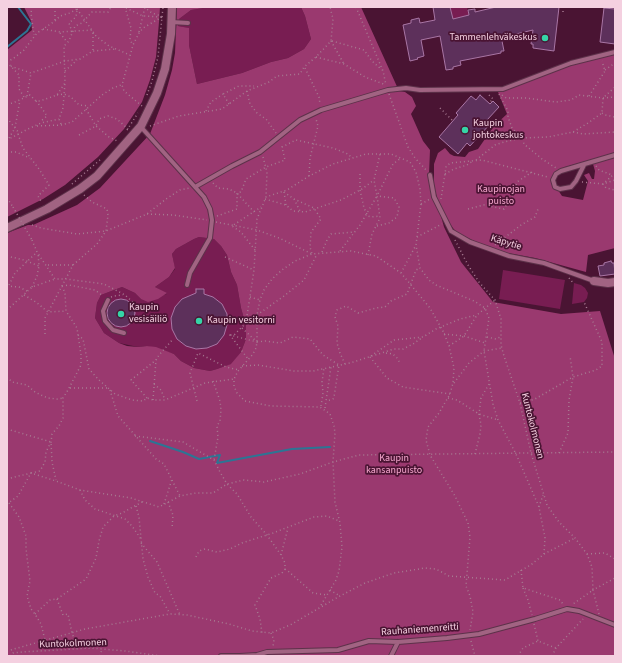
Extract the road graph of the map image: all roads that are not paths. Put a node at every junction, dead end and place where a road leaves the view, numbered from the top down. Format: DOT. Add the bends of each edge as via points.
graph roads {
  1 [pos="172,7"];
  2 [pos="171,22"];
  3 [pos="188,23"];
  4 [pos="615,52"];
  5 [pos="143,128"];
  6 [pos="615,155"];
  7 [pos="584,165"];
  8 [pos="430,175"];
  9 [pos="195,187"];
  10 [pos="7,228"];
  11 [pos="594,281"];
  12 [pos="615,282"];
  13 [pos="187,285"];
  14 [pos="108,300"];
  15 [pos="124,333"];
  16 [pos="615,625"];
  17 [pos="398,642"];
  18 [pos="221,656"];
  19 [pos="391,656"];
  1 -- 2 [label="street"];
  2 -- 3 [label="lane"];
  2 -- 5 [label="street" via="165,69"];
  4 -- 9 [label="lane" via="571,63 503,89 388,90 321,110 300,120 260,152"];
  5 -- 9 [label="lane"];
  5 -- 10 [label="street" via="80,189 47,209"];
  6 -- 7 [label="lane"];
  7 -- 7 [label="lane" via="556,174 553,180 555,187 571,187"];
  8 -- 11 [label="lane, Käpytie" via="434,197 451,231 470,242 509,256 544,263"];
  9 -- 13 [label="lane" via="204,197 212,220 210,238 190,273"];
  11 -- 12 [label="street, Käpytie"];
  14 -- 15 [label="lane" via="103,311 105,321 113,330"];
  16 -- 17 [label="lane, Rauhaniemenreitti" via="567,609 479,634"];
  17 -- 18 [label="lane, Rauhaniemenreitti" via="368,641 338,650"];
  17 -- 19 [label="lane"];
}
